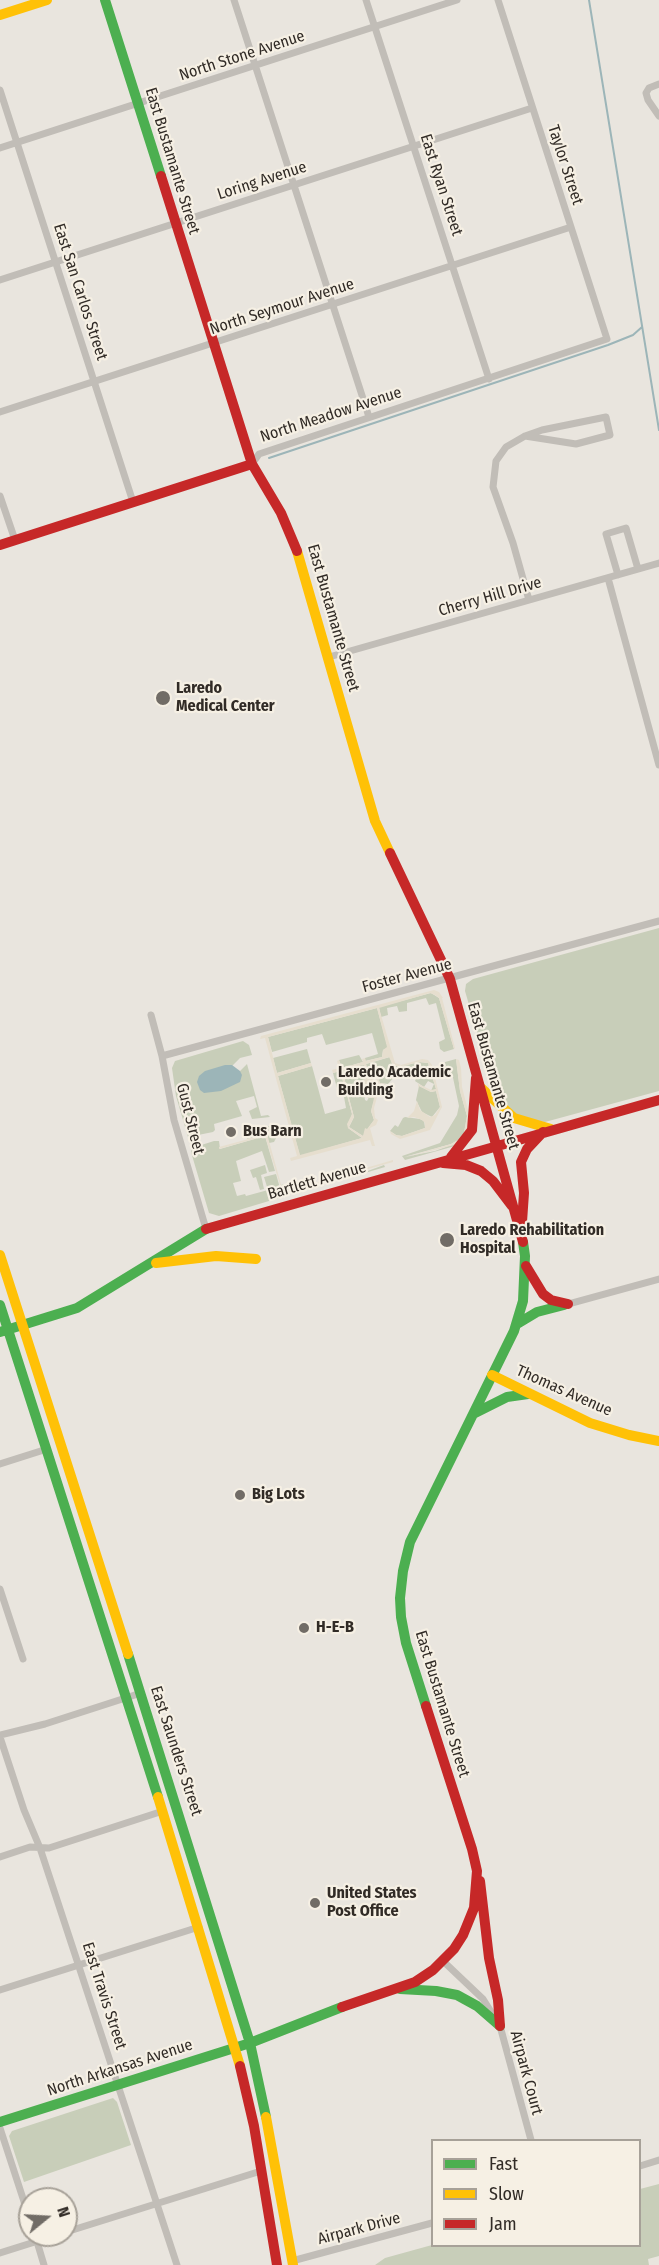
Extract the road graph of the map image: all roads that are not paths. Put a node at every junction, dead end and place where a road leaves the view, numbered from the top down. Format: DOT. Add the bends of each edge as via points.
graph roads {
  1 [pos="47,0"];
  2 [pos="105,0"];
  3 [pos="234,0"];
  4 [pos="366,0"];
  5 [pos="457,0"];
  6 [pos="498,0"];
  7 [pos="0,15"];
  8 [pos="375,27"];
  9 [pos="256,65"];
  10 [pos="659,84"];
  11 [pos="0,90"];
  12 [pos="138,103"];
  13 [pos="532,108"];
  14 [pos="659,116"];
  15 [pos="17,142"];
  16 [pos="414,146"];
  17 [pos="0,148"];
  18 [pos="294,185"];
  19 [pos="176,223"];
  20 [pos="571,227"];
  21 [pos="56,262"];
  22 [pos="453,266"];
  23 [pos="0,280"];
  24 [pos="333,304"];
  25 [pos="607,339"];
  26 [pos="214,343"];
  27 [pos="489,379"];
  28 [pos="94,382"];
  29 [pos="0,412"];
  30 [pos="369,417"];
  31 [pos="525,436"];
  32 [pos="252,464"];
  33 [pos="0,496"];
  34 [pos="133,502"];
  35 [pos="15,540"];
  36 [pos="0,545"];
  37 [pos="659,563"];
  38 [pos="638,569"];
  39 [pos="618,575"];
  40 [pos="608,578"];
  41 [pos="529,600"];
  42 [pos="328,657"];
  43 [pos="659,765"];
  44 [pos="659,921"];
  45 [pos="450,979"];
  46 [pos="151,1015"];
  47 [pos="162,1056"];
  48 [pos="477,1072"];
  49 [pos="481,1087"];
  50 [pos="659,1100"];
  51 [pos="547,1131"];
  52 [pos="497,1144"];
  53 [pos="450,1158"];
  54 [pos="434,1162"];
  55 [pos="516,1210"];
  56 [pos="206,1229"];
  57 [pos="521,1232"];
  58 [pos="0,1255"];
  59 [pos="256,1259"];
  60 [pos="525,1263"];
  61 [pos="150,1264"];
  62 [pos="659,1279"];
  63 [pos="568,1304"];
  64 [pos="0,1305"];
  65 [pos="22,1324"];
  66 [pos="517,1324"];
  67 [pos="4,1330"];
  68 [pos="492,1375"];
  69 [pos="531,1394"];
  70 [pos="473,1414"];
  71 [pos="659,1441"];
  72 [pos="46,1449"];
  73 [pos="0,1464"];
  74 [pos="71,1524"];
  75 [pos="101,1569"];
  76 [pos="0,1589"];
  77 [pos="23,1659"];
  78 [pos="141,1693"];
  79 [pos="126,1697"];
  80 [pos="0,1736"];
  81 [pos="154,1786"];
  82 [pos="163,1811"];
  83 [pos="40,1848"];
  84 [pos="0,1857"];
  85 [pos="477,1871"];
  86 [pos="202,1887"];
  87 [pos="199,1927"];
  88 [pos="443,1961"];
  89 [pos="80,1965"];
  90 [pos="397,1989"];
  91 [pos="0,1990"];
  92 [pos="500,2026"];
  93 [pos="250,2043"];
  94 [pos="236,2047"];
  95 [pos="118,2085"];
  96 [pos="0,2122"];
  97 [pos="0,2128"];
  98 [pos="531,2139"];
  99 [pos="659,2160"];
  100 [pos="641,2165"];
  101 [pos="261,2171"];
  102 [pos="19,2187"];
  103 [pos="157,2204"];
  104 [pos="431,2223"];
  105 [pos="78,2228"];
  106 [pos="18,2246"];
  107 [pos="39,2247"];
  108 [pos="0,2253"];
  109 [pos="292,2263"];
  110 [pos="45,2265"];
  111 [pos="177,2265"];
  112 [pos="277,2265"];
  1 -- 7 [label="main road"];
  2 -- 12 [label="main road, East Bustamante Street"];
  3 -- 9 [label="street"];
  4 -- 8 [label="street, East Ryan Street"];
  5 -- 8 [label="street, North Stone Avenue"];
  6 -- 13 [label="street, Taylor Street"];
  8 -- 9 [label="street, North Stone Avenue"];
  8 -- 16 [label="street, East Ryan Street"];
  9 -- 12 [label="street, North Stone Avenue"];
  9 -- 18 [label="street"];
  10 -- 14 [label="street" via="646,93"];
  11 -- 15 [label="street, East San Carlos Street"];
  12 -- 15 [label="street, North Stone Avenue"];
  12 -- 19 [label="main road, East Bustamante Street"];
  13 -- 16 [label="street, Loring Avenue"];
  13 -- 20 [label="street, Taylor Street"];
  15 -- 17 [label="street, North Stone Avenue"];
  15 -- 21 [label="street, East San Carlos Street"];
  16 -- 18 [label="street, Loring Avenue"];
  16 -- 22 [label="street, East Ryan Street"];
  18 -- 19 [label="street, Loring Avenue"];
  18 -- 24 [label="street"];
  19 -- 21 [label="street, Loring Avenue"];
  19 -- 26 [label="main road, East Bustamante Street"];
  20 -- 22 [label="street, North Seymour Avenue"];
  20 -- 25 [label="street, Taylor Street"];
  21 -- 23 [label="street, Loring Avenue"];
  21 -- 28 [label="street, East San Carlos Street"];
  22 -- 24 [label="street, North Seymour Avenue"];
  22 -- 27 [label="street, East Ryan Street"];
  24 -- 26 [label="street, North Seymour Avenue"];
  24 -- 30 [label="street"];
  25 -- 27 [label="street, North Meadow Avenue"];
  26 -- 28 [label="street, North Seymour Avenue"];
  26 -- 32 [label="main road, East Bustamante Street"];
  27 -- 30 [label="street, North Meadow Avenue"];
  28 -- 29 [label="street, North Seymour Avenue"];
  28 -- 34 [label="street, East San Carlos Street"];
  30 -- 32 [label="street, North Meadow Avenue" via="259,454"];
  31 -- 31 [label="street" via="576,444 610,435 606,417"];
  31 -- 41 [label="street" via="506,447 496,461 493,487"];
  32 -- 34 [label="main road, North Meadow Avenue"];
  32 -- 42 [label="main road, East Bustamante Street" via="294,538"];
  33 -- 35 [label="street"];
  34 -- 35 [label="main road, North Meadow Avenue"];
  35 -- 36 [label="main road, North Meadow Avenue"];
  37 -- 38 [label="street, Cherry Hill Drive"];
  38 -- 39 [label="street, Cherry Hill Drive"];
  38 -- 39 [label="street" via="626,528 606,534"];
  39 -- 40 [label="street, Cherry Hill Drive"];
  40 -- 41 [label="street, Cherry Hill Drive"];
  40 -- 43 [label="street"];
  41 -- 42 [label="street, Cherry Hill Drive"];
  42 -- 45 [label="main road, East Bustamante Street" via="375,821"];
  44 -- 45 [label="street, Foster Avenue"];
  45 -- 47 [label="street, Foster Avenue"];
  45 -- 48 [label="main road, East Bustamante Street"];
  46 -- 47 [label="street, Gust Street"];
  47 -- 56 [label="street, Gust Street" via="174,1120"];
  48 -- 49 [label="main road, East Bustamante Street"];
  48 -- 53 [label="main road" via="472,1130"];
  49 -- 51 [label="main road" via="514,1118"];
  49 -- 52 [label="main road, East Bustamante Street"];
  50 -- 51 [label="main road, Bartlett Avenue"];
  51 -- 52 [label="main road, Bartlett Avenue"];
  51 -- 57 [label="main road" via="527,1149 521,1161"];
  52 -- 53 [label="main road, Bartlett Avenue"];
  52 -- 55 [label="main road, East Bustamante Street"];
  53 -- 54 [label="main road, Bartlett Avenue"];
  54 -- 55 [label="main road" via="481,1171"];
  54 -- 56 [label="main road, Bartlett Avenue"];
  55 -- 57 [label="main road, East Bustamante Street"];
  56 -- 61 [label="main road, Bartlett Avenue"];
  57 -- 60 [label="main road, East Bustamante Street"];
  58 -- 65 [label="main road, East Saunders Street"];
  59 -- 61 [label="main road" via="216,1256"];
  60 -- 63 [label="main road" via="543,1294"];
  60 -- 66 [label="main road, East Bustamante Street"];
  61 -- 65 [label="main road, Bartlett Avenue" via="77,1308"];
  62 -- 63 [label="street"];
  63 -- 66 [label="main road" via="537,1312"];
  64 -- 67 [label="main road, East Saunders Street"];
  65 -- 67 [label="main road, Bartlett Avenue"];
  65 -- 75 [label="main road, East Saunders Street"];
  66 -- 68 [label="main road, East Bustamante Street"];
  67 -- 72 [label="main road, East Saunders Street"];
  68 -- 69 [label="main road, Thomas Avenue"];
  68 -- 70 [label="main road, East Bustamante Street"];
  69 -- 70 [label="main road" via="507,1397"];
  69 -- 71 [label="main road, Thomas Avenue" via="590,1423"];
  70 -- 85 [label="main road, East Bustamante Street" via="410,1542 400,1598 406,1643"];
  72 -- 73 [label="street"];
  72 -- 74 [label="main road, East Saunders Street"];
  74 -- 75 [label="main road" via="81,1532 93,1563"];
  74 -- 79 [label="main road, East Saunders Street"];
  75 -- 78 [label="main road, East Saunders Street"];
  76 -- 77 [label="street"];
  78 -- 79 [label="street"];
  78 -- 86 [label="main road, East Saunders Street"];
  79 -- 80 [label="street"];
  79 -- 81 [label="main road, East Saunders Street"];
  80 -- 83 [label="street, East Travis Street"];
  81 -- 82 [label="main road, East Saunders Street"];
  81 -- 86 [label="main road" via="164,1795 171,1812 192,1881"];
  82 -- 83 [label="street"];
  82 -- 87 [label="main road, East Saunders Street"];
  83 -- 84 [label="street" via="30,1847"];
  83 -- 89 [label="street, East Travis Street"];
  85 -- 88 [label="main road, East Bustamante Street" via="469,1923"];
  85 -- 92 [label="main road"];
  86 -- 93 [label="main road, East Saunders Street"];
  87 -- 89 [label="street"];
  87 -- 94 [label="main road, East Saunders Street"];
  88 -- 90 [label="main road, East Bustamante Street" via="425,1976"];
  88 -- 92 [label="street, Airpark Court" via="483,1999"];
  89 -- 91 [label="street"];
  89 -- 95 [label="street, East Travis Street"];
  90 -- 92 [label="main road" via="457,1995"];
  90 -- 93 [label="main road, East Bustamante Street"];
  92 -- 98 [label="street, Airpark Court"];
  93 -- 94 [label="main road, North Arkansas Avenue"];
  93 -- 109 [label="main road, East Saunders Street"];
  94 -- 95 [label="main road, North Arkansas Avenue"];
  94 -- 101 [label="main road, East Saunders Street"];
  95 -- 96 [label="main road, North Arkansas Avenue"];
  95 -- 103 [label="street, East Travis Street"];
  97 -- 102 [label="street"];
  99 -- 100 [label="street"];
  101 -- 103 [label="street"];
  101 -- 112 [label="main road, East Saunders Street"];
  103 -- 105 [label="street"];
  103 -- 111 [label="street, East Travis Street"];
  104 -- 109 [label="street, Airpark Drive"];
  106 -- 108 [label="street"];
  107 -- 110 [label="street"];
}
